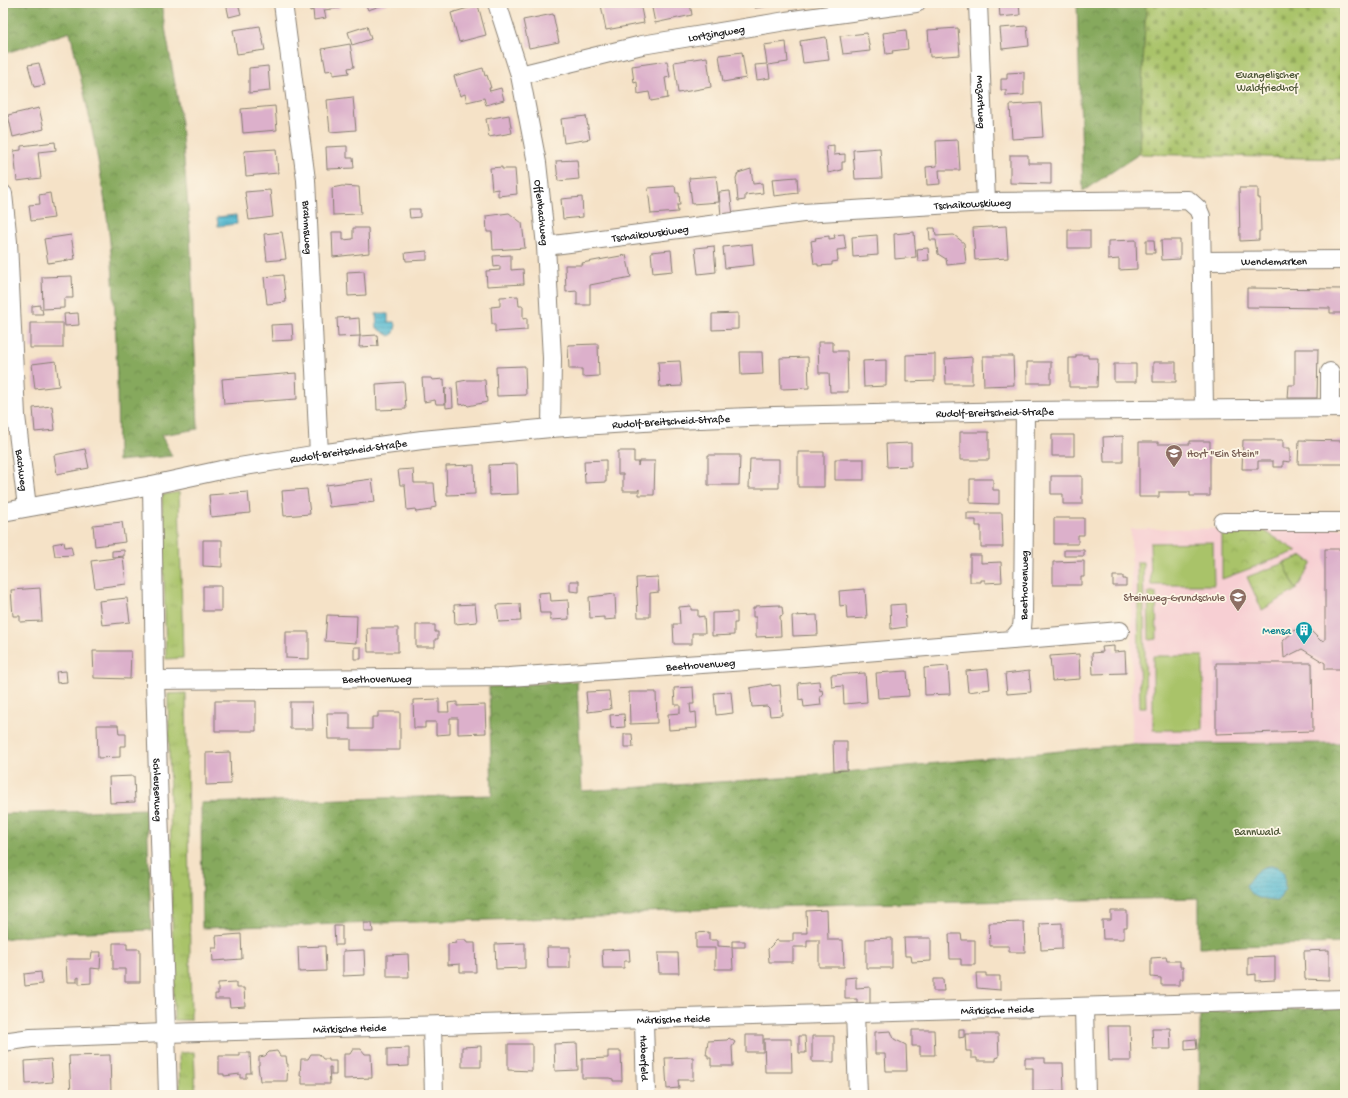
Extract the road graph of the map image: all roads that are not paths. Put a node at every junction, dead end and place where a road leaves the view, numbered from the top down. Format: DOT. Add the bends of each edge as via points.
graph roads {
  1 [pos="283,3"];
  2 [pos="496,3"];
  3 [pos="916,3"];
  4 [pos="978,3"];
  5 [pos="520,76"];
  6 [pos="3,194"];
  7 [pos="986,202"];
  8 [pos="546,246"];
  9 [pos="1345,260"];
  10 [pos="1202,261"];
  11 [pos="1330,372"];
  12 [pos="1204,408"];
  13 [pos="1338,408"];
  14 [pos="1025,411"];
  15 [pos="551,428"];
  16 [pos="318,454"];
  17 [pos="152,485"];
  18 [pos="27,507"];
  19 [pos="3,512"];
  20 [pos="1223,522"];
  21 [pos="1345,522"];
  22 [pos="1120,631"];
  23 [pos="1012,640"];
  24 [pos="154,680"];
  25 [pos="1345,999"];
  26 [pos="1084,1007"];
  27 [pos="855,1013"];
  28 [pos="644,1021"];
  29 [pos="432,1026"];
  30 [pos="166,1033"];
  31 [pos="3,1042"];
  32 [pos="168,1095"];
  33 [pos="434,1095"];
  34 [pos="646,1095"];
  35 [pos="858,1095"];
  36 [pos="1086,1095"];
  1 -- 16 [label="street, Brahmsweg" via="306,180"];
  2 -- 5 [label="street, Offenbachweg"];
  3 -- 5 [label="street, Lortzingweg" via="786,20 642,45"];
  4 -- 7 [label="street, Mozartweg"];
  5 -- 8 [label="street, Offenbachweg" via="537,163"];
  6 -- 18 [label="street, Bachweg" via="8,242 16,416"];
  7 -- 8 [label="street, Tschaikowskiweg" via="803,213"];
  7 -- 10 [label="street, Tschaikowskiweg" via="1188,200 1198,209 1201,216"];
  8 -- 15 [label="street, Offenbachweg" via="552,358"];
  9 -- 10 [label="street, Wendemarken"];
  10 -- 12 [label="street, Tschaikowskiweg"];
  11 -- 13 [label="street"];
  12 -- 13 [label="street, Rudolf-Breitscheid-Straße"];
  12 -- 14 [label="street, Rudolf-Breitscheid-Straße"];
  14 -- 15 [label="street, Rudolf-Breitscheid-Straße" via="682,420"];
  14 -- 23 [label="street, Beethovenweg" via="1023,615 1022,628"];
  15 -- 16 [label="street, Rudolf-Breitscheid-Straße" via="422,440"];
  16 -- 17 [label="street, Rudolf-Breitscheid-Straße" via="221,470"];
  17 -- 18 [label="street, Rudolf-Breitscheid-Straße"];
  17 -- 24 [label="street, Schleusenweg"];
  18 -- 19 [label="street, Rudolf-Breitscheid-Straße"];
  20 -- 21 [label="street"];
  22 -- 23 [label="street"];
  23 -- 24 [label="street, Beethovenweg" via="509,677"];
  24 -- 30 [label="street, Schleusenweg"];
  25 -- 26 [label="street, Märkische Heide"];
  26 -- 27 [label="street, Märkische Heide"];
  26 -- 36 [label="street"];
  27 -- 28 [label="street, Märkische Heide"];
  27 -- 35 [label="street"];
  28 -- 29 [label="street, Märkische Heide"];
  28 -- 34 [label="street, Haberfeld"];
  29 -- 30 [label="street, Märkische Heide"];
  29 -- 33 [label="street"];
  30 -- 31 [label="street, Märkische Heide" via="32,1038"];
  30 -- 32 [label="street, Schleusenweg"];
}
